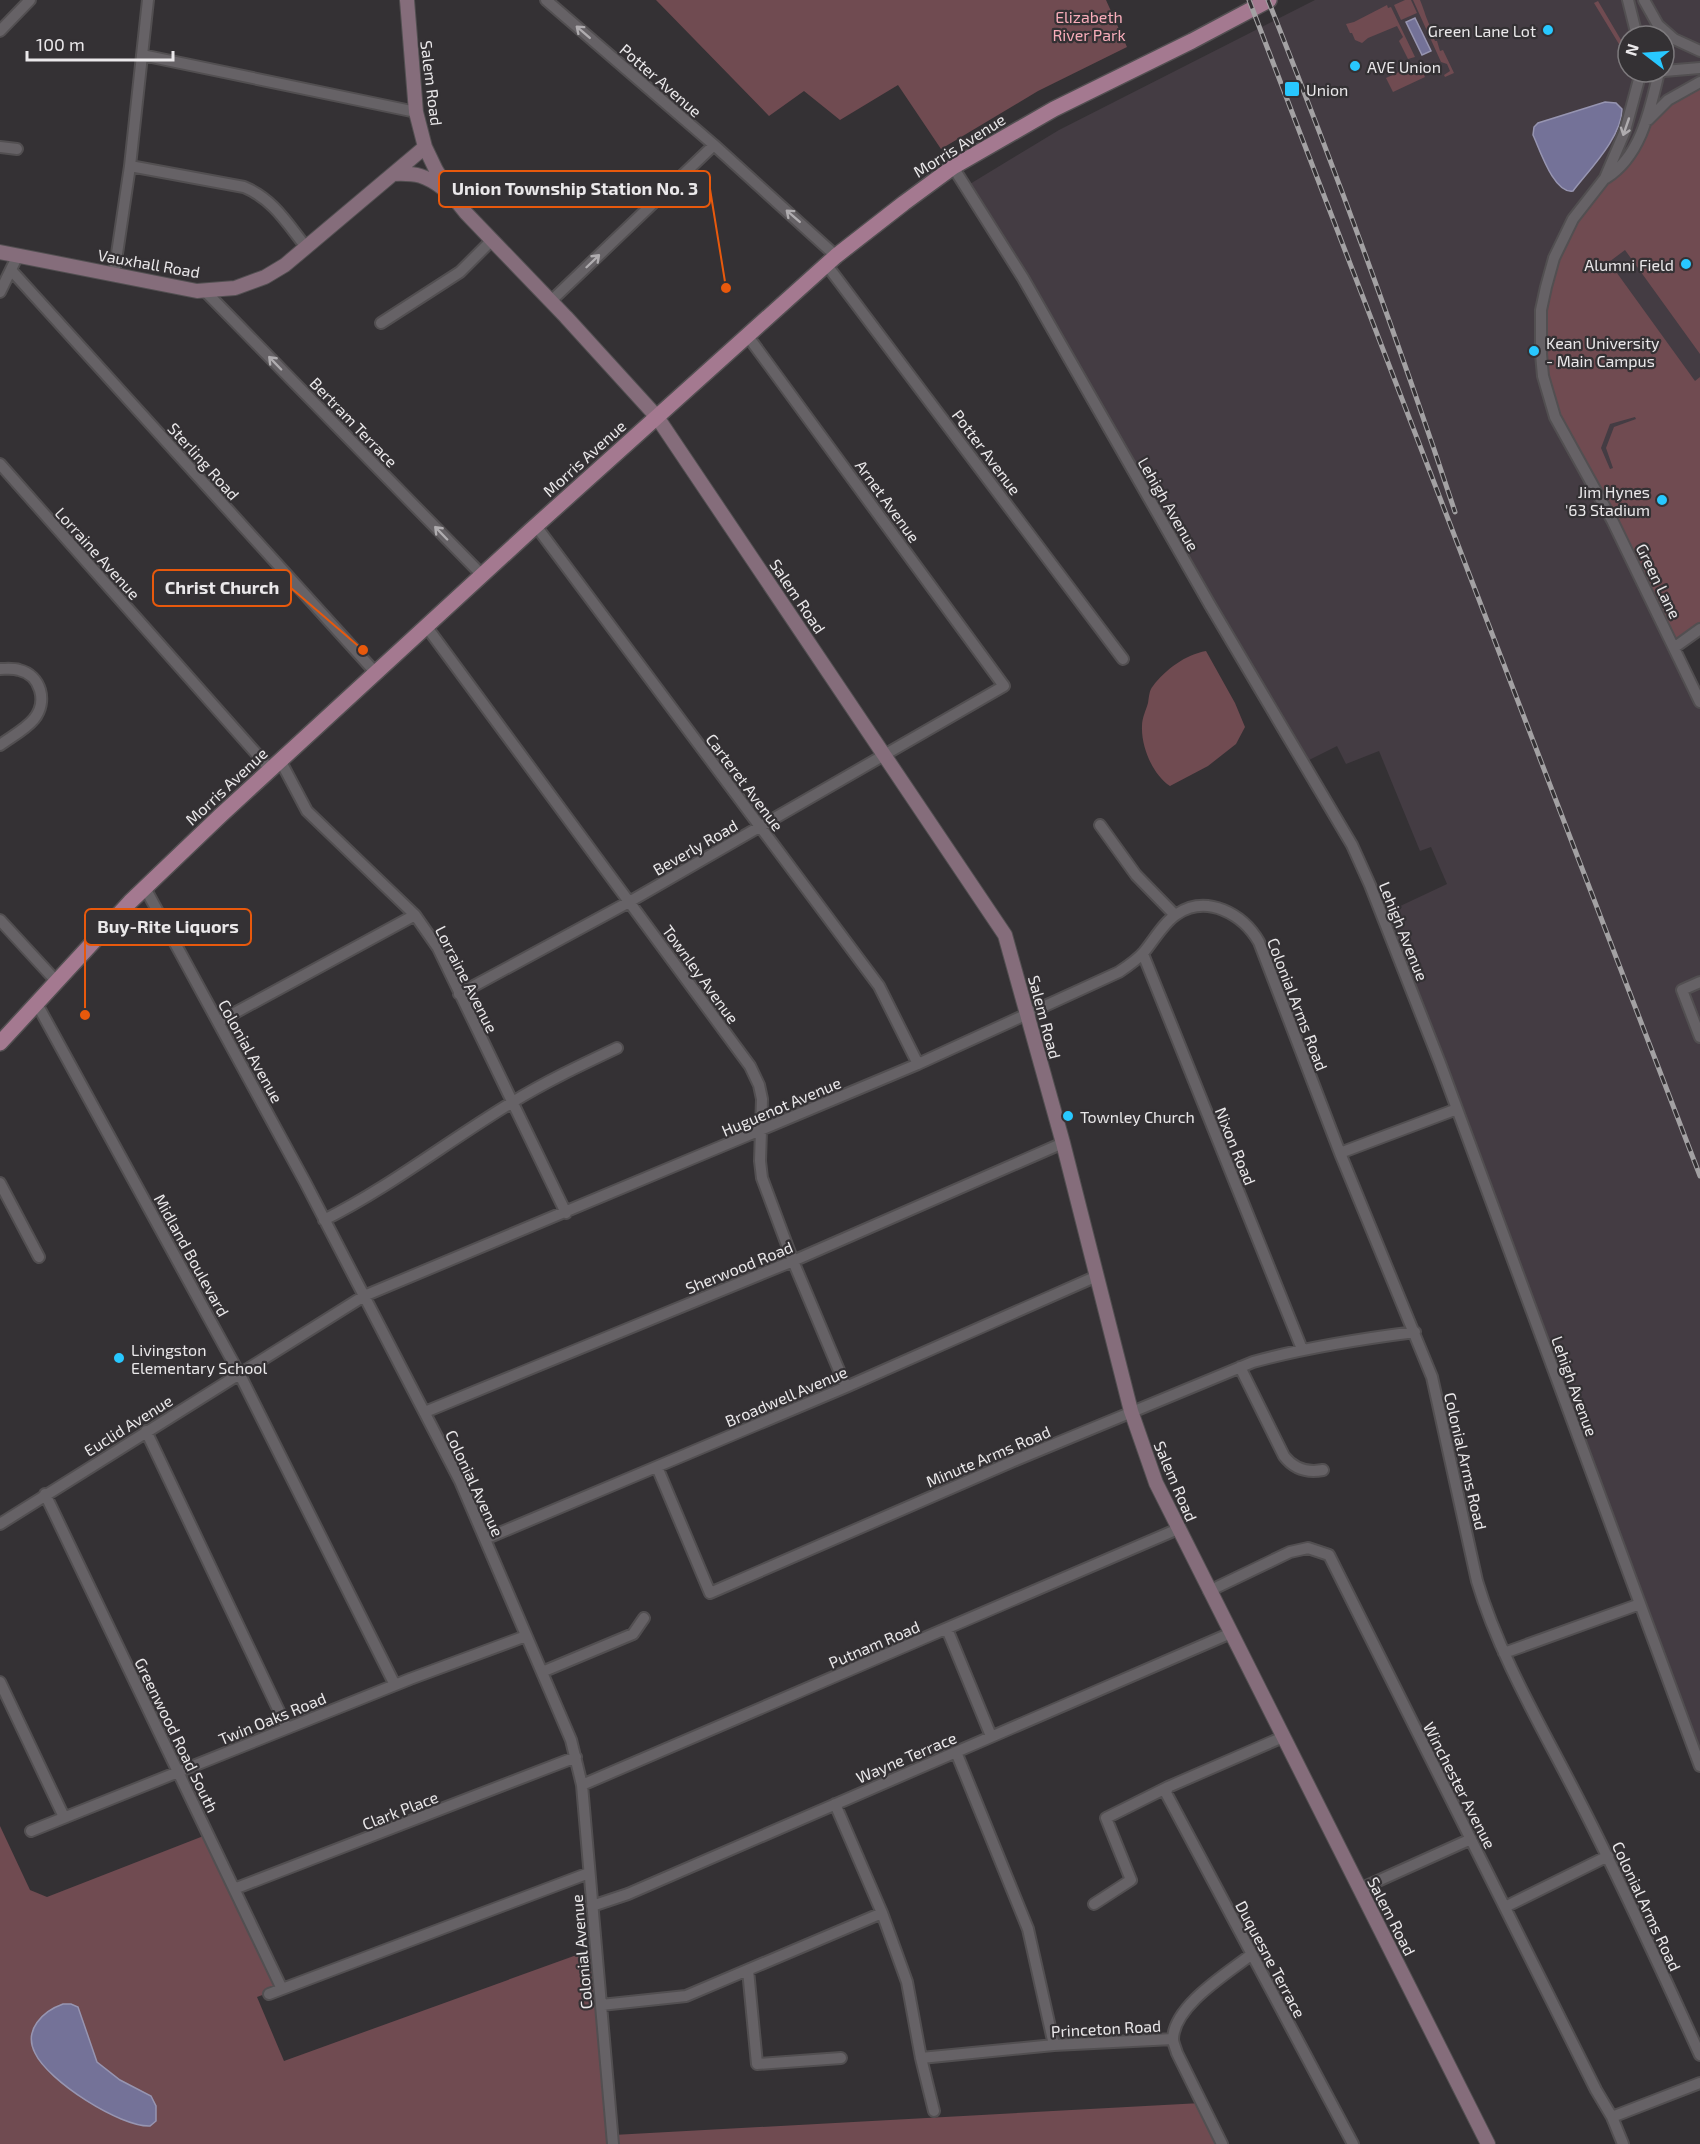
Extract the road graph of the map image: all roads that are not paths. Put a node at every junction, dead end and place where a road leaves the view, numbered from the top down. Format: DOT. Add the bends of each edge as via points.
graph roads {
  1 [pos="30,0"];
  2 [pos="148,0"];
  3 [pos="407,0"];
  4 [pos="546,0"];
  5 [pos="1269,0"];
  6 [pos="1628,0"];
  7 [pos="1644,0"];
  8 [pos="1634,24"];
  9 [pos="1655,24"];
  10 [pos="0,31"];
  11 [pos="1676,40"];
  12 [pos="1700,51"];
  13 [pos="142,55"];
  14 [pos="1700,68"];
  15 [pos="1676,69"];
  16 [pos="1700,82"];
  17 [pos="1640,84"];
  18 [pos="1656,84"];
  19 [pos="416,112"];
  20 [pos="1646,122"];
  21 [pos="714,145"];
  22 [pos="0,147"];
  23 [pos="425,147"];
  24 [pos="17,149"];
  25 [pos="130,166"];
  26 [pos="953,167"];
  27 [pos="393,174"];
  28 [pos="1605,178"];
  29 [pos="450,193"];
  30 [pos="492,240"];
  31 [pos="306,247"];
  32 [pos="0,252"];
  33 [pos="18,255"];
  34 [pos="831,260"];
  35 [pos="11,270"];
  36 [pos="114,274"];
  37 [pos="204,290"];
  38 [pos="0,292"];
  39 [pos="551,301"];
  40 [pos="381,323"];
  41 [pos="747,335"];
  42 [pos="657,417"];
  43 [pos="0,464"];
  44 [pos="536,526"];
  45 [pos="482,575"];
  46 [pos="426,626"];
  47 [pos="1700,629"];
  48 [pos="1675,647"];
  49 [pos="1123,659"];
  50 [pos="0,669"];
  51 [pos="375,672"];
  52 [pos="1004,686"];
  53 [pos="1700,702"];
  54 [pos="0,745"];
  55 [pos="885,755"];
  56 [pos="275,764"];
  57 [pos="1101,825"];
  58 [pos="760,827"];
  59 [pos="145,888"];
  60 [pos="629,902"];
  61 [pos="1188,908"];
  62 [pos="415,915"];
  63 [pos="1175,915"];
  64 [pos="0,920"];
  65 [pos="1143,954"];
  66 [pos="57,982"];
  67 [pos="1700,982"];
  68 [pos="459,993"];
  69 [pos="37,1004"];
  70 [pos="1027,1013"];
  71 [pos="218,1022"];
  72 [pos="1700,1037"];
  73 [pos="0,1043"];
  74 [pos="617,1048"];
  75 [pos="918,1064"];
  76 [pos="511,1102"];
  77 [pos="1457,1109"];
  78 [pos="761,1131"];
  79 [pos="1063,1143"];
  80 [pos="1340,1153"];
  81 [pos="0,1183"];
  82 [pos="566,1213"];
  83 [pos="324,1220"];
  84 [pos="39,1257"];
  85 [pos="793,1261"];
  86 [pos="1097,1276"];
  87 [pos="364,1296"];
  88 [pos="1415,1332"];
  89 [pos="1302,1349"];
  90 [pos="1240,1367"];
  91 [pos="239,1373"];
  92 [pos="846,1387"];
  93 [pos="1131,1411"];
  94 [pos="425,1412"];
  95 [pos="146,1431"];
  96 [pos="657,1467"];
  97 [pos="1323,1470"];
  98 [pos="45,1494"];
  99 [pos="0,1524"];
  100 [pos="1178,1529"];
  101 [pos="485,1539"];
  102 [pos="1209,1591"];
  103 [pos="1640,1604"];
  104 [pos="644,1618"];
  105 [pos="947,1629"];
  106 [pos="1231,1633"];
  107 [pos="526,1636"];
  108 [pos="1504,1653"];
  109 [pos="542,1672"];
  110 [pos="0,1682"];
  111 [pos="395,1685"];
  112 [pos="287,1728"];
  113 [pos="991,1736"];
  114 [pos="1284,1737"];
  115 [pos="956,1752"];
  116 [pos="576,1757"];
  117 [pos="1700,1766"];
  118 [pos="178,1772"];
  119 [pos="582,1785"];
  120 [pos="1168,1787"];
  121 [pos="835,1804"];
  122 [pos="64,1817"];
  123 [pos="31,1831"];
  124 [pos="1471,1839"];
  125 [pos="1608,1856"];
  126 [pos="589,1873"];
  127 [pos="234,1888"];
  128 [pos="1360,1889"];
  129 [pos="1094,1904"];
  130 [pos="592,1906"];
  131 [pos="1505,1907"];
  132 [pos="882,1913"];
  133 [pos="1252,1954"];
  134 [pos="748,1970"];
  135 [pos="282,1989"];
  136 [pos="269,1994"];
  137 [pos="602,2005"];
  138 [pos="1173,2039"];
  139 [pos="1054,2045"];
  140 [pos="1700,2055"];
  141 [pos="841,2058"];
  142 [pos="921,2058"];
  143 [pos="1700,2083"];
  144 [pos="934,2111"];
  145 [pos="1612,2117"];
  146 [pos="613,2144"];
  147 [pos="1222,2144"];
  148 [pos="1353,2144"];
  149 [pos="1488,2144"];
  150 [pos="1623,2144"];
  1 -- 10 [label="street"];
  2 -- 13 [label="street"];
  3 -- 19 [label="street, Salem Road"];
  21 -- 4 [label="street, Potter Avenue, one-way"];
  5 -- 26 [label="main road, Morris Avenue" via="1054,109"];
  6 -- 8 [label="street"];
  7 -- 9 [label="street"];
  11 -- 12 [label="street"];
  13 -- 19 [label="street"];
  13 -- 25 [label="street"];
  14 -- 15 [label="street"];
  16 -- 20 [label="street" via="1668,100"];
  17 -- 28 [label="street, Green Lane, one-way"];
  18 -- 20 [label="street, Green Lane"];
  19 -- 23 [label="street, Salem Road"];
  20 -- 28 [label="street, Green Lane" via="1624,164"];
  34 -- 21 [label="street, Potter Avenue, one-way"];
  39 -- 21 [label="street, one-way"];
  22 -- 24 [label="street"];
  23 -- 27 [label="street, Vauxhall Road"];
  23 -- 29 [label="street, Salem Road"];
  25 -- 31 [label="street" via="259,193"];
  25 -- 36 [label="street"];
  26 -- 34 [label="main road, Morris Avenue"];
  26 -- 77 [label="street, Lehigh Avenue" via="1023,278 1352,845"];
  27 -- 29 [label="street" via="426,176"];
  27 -- 31 [label="street, Vauxhall Road"];
  28 -- 48 [label="street, Green Lane" via="1574,219 1554,258 1541,310 1543,376 1555,417"];
  29 -- 30 [label="street, Salem Road"];
  30 -- 39 [label="street, Salem Road"];
  30 -- 40 [label="street" via="460,272"];
  31 -- 37 [label="street, Vauxhall Road" via="265,277 235,288"];
  32 -- 33 [label="street, Vauxhall Road"];
  33 -- 35 [label="street"];
  33 -- 36 [label="street, Vauxhall Road"];
  34 -- 41 [label="main road, Morris Avenue"];
  34 -- 49 [label="street, Potter Avenue"];
  35 -- 38 [label="street"];
  35 -- 51 [label="street, Sterling Road"];
  36 -- 37 [label="street, Vauxhall Road"];
  45 -- 37 [label="street, Bertram Terrace, one-way"];
  39 -- 42 [label="street, Salem Road"];
  41 -- 42 [label="main road, Morris Avenue"];
  41 -- 52 [label="street, Arnet Avenue"];
  42 -- 44 [label="main road, Morris Avenue"];
  42 -- 55 [label="street, Salem Road"];
  43 -- 56 [label="street, Lorraine Avenue"];
  44 -- 45 [label="main road, Morris Avenue"];
  44 -- 58 [label="street, Carteret Avenue"];
  45 -- 46 [label="main road, Morris Avenue"];
  46 -- 51 [label="main road, Morris Avenue"];
  46 -- 60 [label="street, Townley Avenue"];
  47 -- 48 [label="street"];
  48 -- 53 [label="street, Green Lane"];
  50 -- 54 [label="street" via="19,669 32,677 42,704 32,722"];
  51 -- 56 [label="main road, Morris Avenue"];
  52 -- 55 [label="street, Beverly Road"];
  55 -- 58 [label="street, Beverly Road"];
  55 -- 70 [label="street, Salem Road" via="1005,935"];
  56 -- 59 [label="main road, Morris Avenue"];
  56 -- 62 [label="street, Lorraine Avenue" via="307,811"];
  57 -- 63 [label="street" via="1136,875"];
  58 -- 60 [label="street, Beverly Road"];
  58 -- 75 [label="street, Carteret Avenue" via="879,986"];
  59 -- 66 [label="main road, Morris Avenue"];
  59 -- 71 [label="street, Colonial Avenue"];
  60 -- 68 [label="street, Beverly Road"];
  60 -- 78 [label="street, Townley Avenue" via="750,1066 762,1099"];
  61 -- 63 [label="street, Huguenot Avenue"];
  61 -- 80 [label="street, Colonial Arms Road" via="1224,909 1254,933"];
  62 -- 68 [label="street, Lorraine Avenue" via="438,948"];
  62 -- 71 [label="street"];
  63 -- 65 [label="street, Huguenot Avenue"];
  64 -- 66 [label="street"];
  65 -- 70 [label="street, Huguenot Avenue" via="1106,979"];
  65 -- 89 [label="street, Nixon Road"];
  66 -- 69 [label="main road, Morris Avenue"];
  67 -- 72 [label="street" via="1682,990"];
  68 -- 76 [label="street, Lorraine Avenue"];
  69 -- 73 [label="main road, Morris Avenue"];
  69 -- 91 [label="street, Midland Boulevard"];
  70 -- 75 [label="street, Huguenot Avenue"];
  70 -- 79 [label="street, Salem Road"];
  71 -- 83 [label="street, Colonial Avenue"];
  74 -- 76 [label="street"];
  75 -- 78 [label="street, Huguenot Avenue"];
  76 -- 82 [label="street, Lorraine Avenue"];
  76 -- 83 [label="street" via="358,1203"];
  77 -- 80 [label="street"];
  77 -- 103 [label="street, Lehigh Avenue"];
  78 -- 82 [label="street, Huguenot Avenue"];
  78 -- 85 [label="street, Townley Avenue" via="762,1178"];
  79 -- 85 [label="street, Sherwood Road"];
  79 -- 86 [label="street, Salem Road"];
  80 -- 88 [label="street, Colonial Arms Road"];
  81 -- 84 [label="street"];
  82 -- 87 [label="street, Huguenot Avenue"];
  83 -- 87 [label="street, Colonial Avenue"];
  85 -- 92 [label="street, Townley Avenue"];
  85 -- 94 [label="street, Sherwood Road"];
  86 -- 92 [label="street, Broadwell Avenue"];
  86 -- 93 [label="street, Salem Road"];
  87 -- 91 [label="street, Euclid Avenue"];
  87 -- 94 [label="street, Colonial Avenue"];
  88 -- 89 [label="street, Minute Arms Road"];
  88 -- 108 [label="street, Colonial Arms Road" via="1432,1377 1477,1581"];
  89 -- 90 [label="street, Minute Arms Road"];
  90 -- 93 [label="street, Minute Arms Road"];
  90 -- 97 [label="street" via="1284,1456 1292,1465 1314,1472"];
  91 -- 95 [label="street, Euclid Avenue"];
  91 -- 111 [label="street, Midland Boulevard"];
  92 -- 96 [label="street, Broadwell Avenue"];
  93 -- 96 [label="street, Minute Arms Road" via="710,1593"];
  93 -- 100 [label="street, Salem Road" via="1155,1483"];
  94 -- 101 [label="street, Colonial Avenue"];
  95 -- 98 [label="street, Euclid Avenue"];
  95 -- 112 [label="street"];
  96 -- 101 [label="street, Broadwell Avenue"];
  98 -- 99 [label="street, Euclid Avenue"];
  98 -- 118 [label="street, Greenwood Road South"];
  100 -- 102 [label="street, Salem Road"];
  100 -- 105 [label="street, Putnam Road"];
  101 -- 107 [label="street, Colonial Avenue"];
  102 -- 106 [label="street, Salem Road"];
  102 -- 124 [label="street, Winchester Avenue" via="1290,1552 1308,1548 1329,1555"];
  103 -- 108 [label="street"];
  103 -- 117 [label="street, Lehigh Avenue"];
  104 -- 109 [label="street" via="633,1634"];
  105 -- 113 [label="street"];
  105 -- 119 [label="street, Putnam Road"];
  106 -- 113 [label="street, Wayne Terrace"];
  106 -- 114 [label="street, Salem Road"];
  107 -- 109 [label="street, Colonial Avenue"];
  107 -- 111 [label="street, Twin Oaks Road"];
  108 -- 125 [label="street, Colonial Arms Road"];
  109 -- 116 [label="street, Colonial Avenue"];
  110 -- 122 [label="street"];
  111 -- 112 [label="street, Twin Oaks Road"];
  112 -- 118 [label="street, Twin Oaks Road"];
  113 -- 115 [label="street, Wayne Terrace"];
  114 -- 120 [label="street"];
  114 -- 128 [label="street, Salem Road"];
  115 -- 121 [label="street, Wayne Terrace"];
  115 -- 139 [label="street" via="1028,1929"];
  116 -- 119 [label="street, Colonial Avenue"];
  116 -- 127 [label="street, Clark Place"];
  118 -- 122 [label="street, Twin Oaks Road"];
  118 -- 127 [label="street, Greenwood Road South"];
  119 -- 126 [label="street, Colonial Avenue"];
  120 -- 129 [label="street" via="1106,1818 1131,1880"];
  120 -- 133 [label="street, Duquesne Terrace" via="1166,1793"];
  121 -- 130 [label="street, Wayne Terrace"];
  121 -- 132 [label="street"];
  122 -- 123 [label="street, Twin Oaks Road"];
  124 -- 128 [label="street"];
  124 -- 131 [label="street, Winchester Avenue"];
  125 -- 131 [label="street"];
  125 -- 140 [label="street, Colonial Arms Road"];
  126 -- 130 [label="street, Colonial Avenue"];
  126 -- 135 [label="street"];
  127 -- 135 [label="street, Greenwood Road South"];
  128 -- 149 [label="street, Salem Road"];
  130 -- 137 [label="street, Colonial Avenue"];
  131 -- 145 [label="street, Winchester Avenue"];
  132 -- 134 [label="street"];
  132 -- 142 [label="street" via="908,1982"];
  133 -- 138 [label="street, Princeton Road" via="1189,2005"];
  133 -- 148 [label="street, Duquesne Terrace"];
  134 -- 137 [label="street" via="686,1996"];
  134 -- 141 [label="street" via="757,2064"];
  135 -- 136 [label="street"];
  137 -- 146 [label="street, Colonial Avenue"];
  138 -- 139 [label="street, Princeton Road"];
  138 -- 147 [label="street"];
  139 -- 142 [label="street, Princeton Road"];
  142 -- 144 [label="street"];
  143 -- 145 [label="street"];
  145 -- 150 [label="street, Winchester Avenue"];
}
